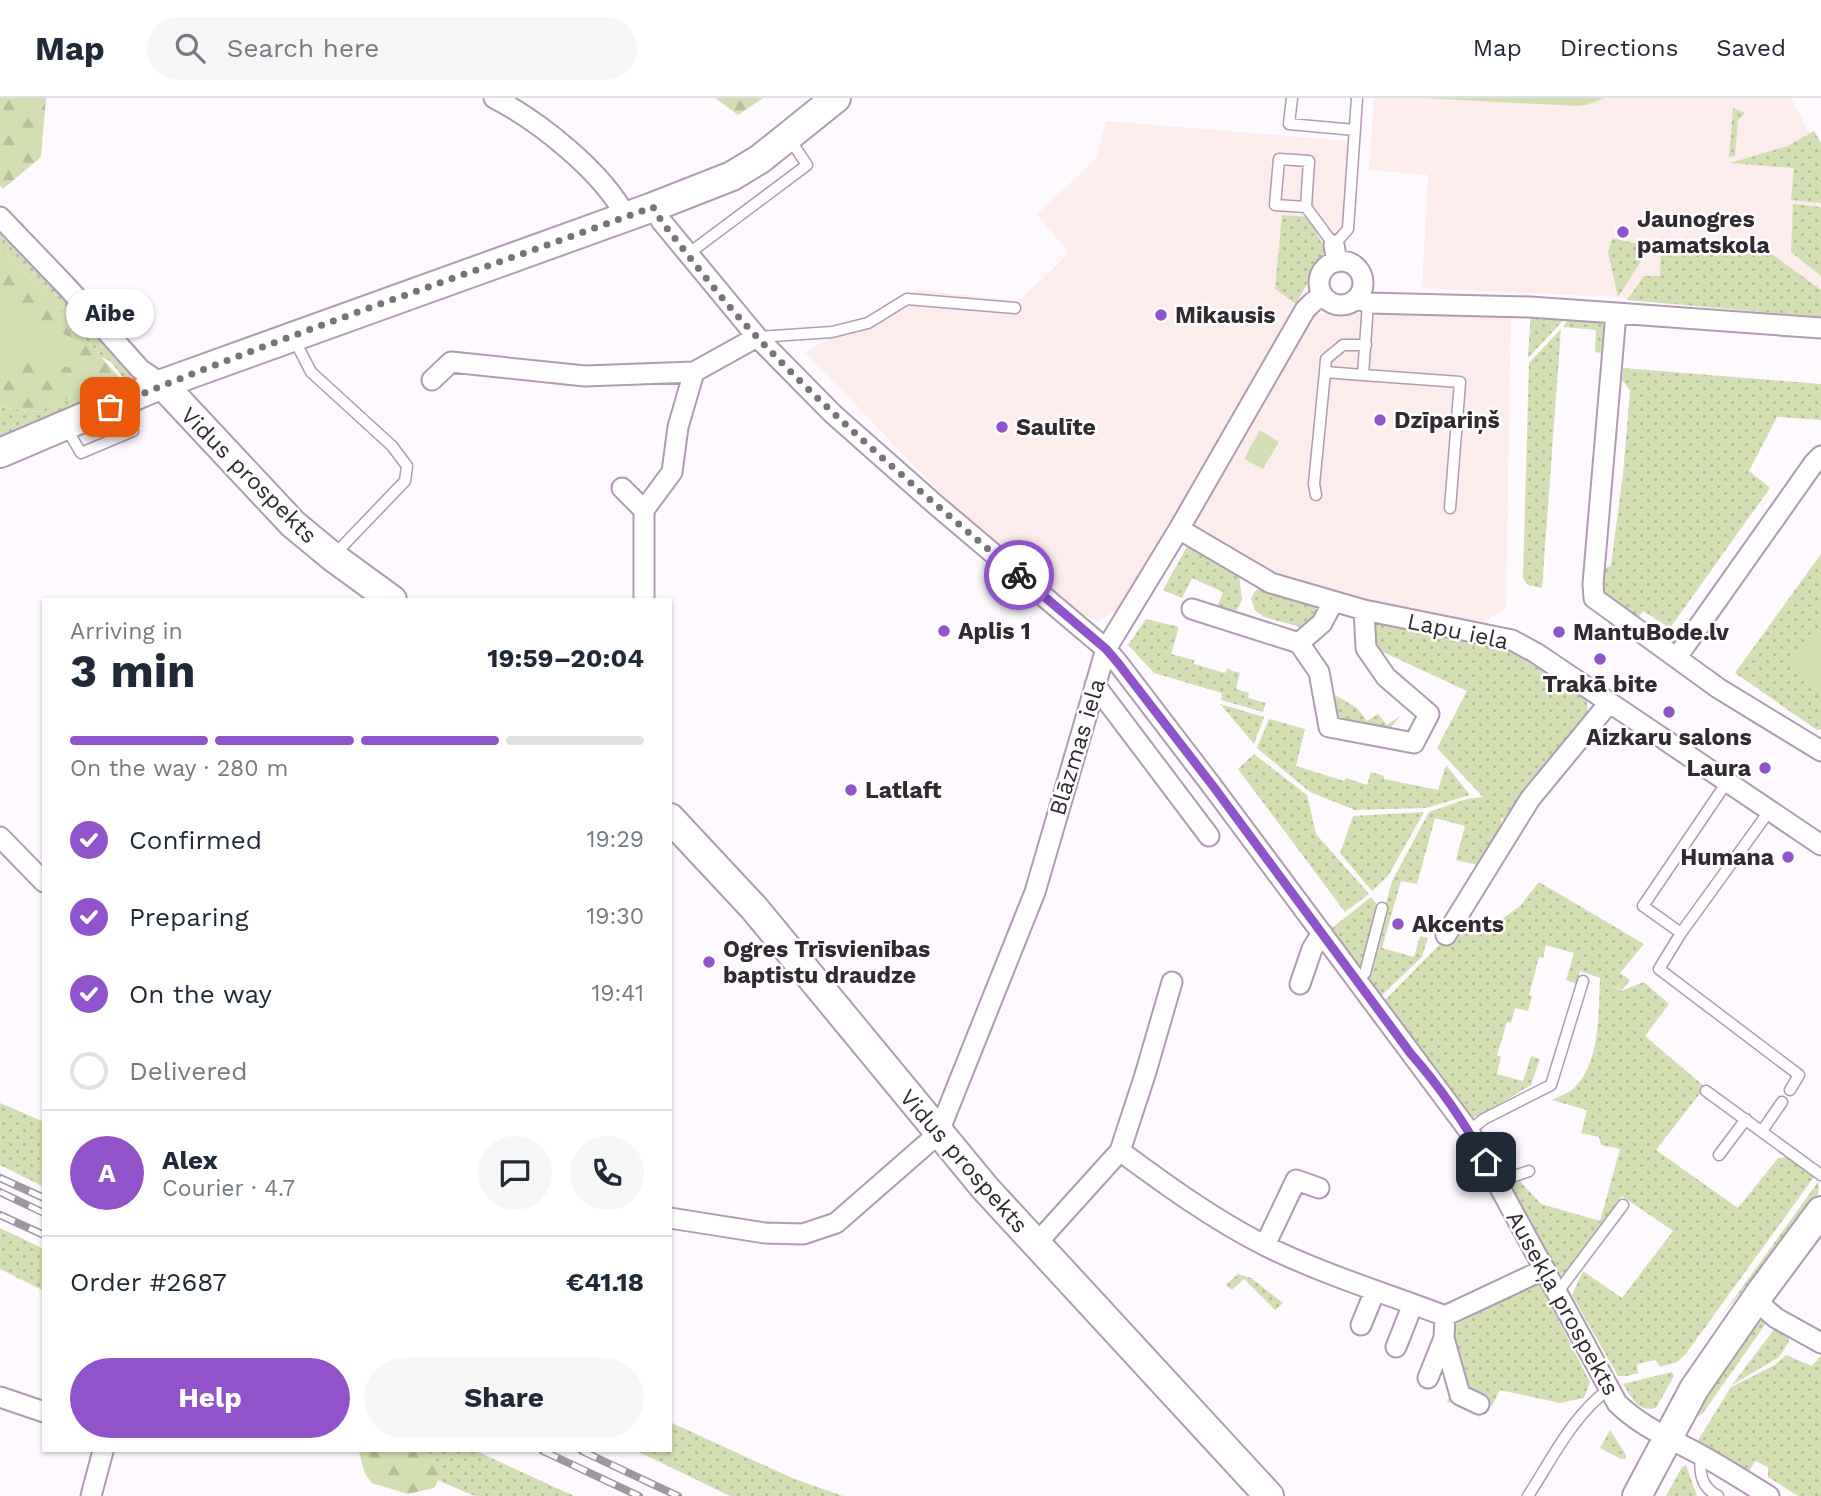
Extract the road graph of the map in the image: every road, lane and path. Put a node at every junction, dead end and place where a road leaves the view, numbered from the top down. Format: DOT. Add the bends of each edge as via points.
graph roads {
  1 [pos="494,98"];
  2 [pos="836,98"];
  3 [pos="1292,98"];
  4 [pos="1357,98"];
  5 [pos="1355,130"];
  6 [pos="788,137"];
  7 [pos="653,207"];
  8 [pos="1306,207"];
  9 [pos="0,217"];
  10 [pos="626,217"];
  11 [pos="1336,253"];
  12 [pos="688,254"];
  13 [pos="1322,296"];
  14 [pos="1363,301"];
  15 [pos="1015,308"];
  16 [pos="1616,313"];
  17 [pos="1821,328"];
  18 [pos="292,336"];
  19 [pos="757,337"];
  20 [pos="1366,345"];
  21 [pos="694,372"];
  22 [pos="1325,372"];
  23 [pos="1363,374"];
  24 [pos="432,380"];
  25 [pos="162,384"];
  26 [pos="65,426"];
  27 [pos="134,431"];
  28 [pos="0,453"];
  29 [pos="1821,456"];
  30 [pos="622,488"];
  31 [pos="1316,495"];
  32 [pos="1450,508"];
  33 [pos="645,510"];
  34 [pos="1179,529"];
  35 [pos="332,557"];
  36 [pos="389,598"];
  37 [pos="644,598"];
  38 [pos="1333,602"];
  39 [pos="1192,609"];
  40 [pos="1364,610"];
  41 [pos="1299,643"];
  42 [pos="1106,649"];
  43 [pos="1677,657"];
  44 [pos="1096,685"];
  45 [pos="1609,704"];
  46 [pos="1821,751"];
  47 [pos="1727,782"];
  48 [pos="1770,810"];
  49 [pos="672,820"];
  50 [pos="1209,836"];
  51 [pos="0,838"];
  52 [pos="1821,845"];
  53 [pos="42,880"];
  54 [pos="1382,908"];
  55 [pos="1322,933"];
  56 [pos="1681,933"];
  57 [pos="1446,935"];
  58 [pos="1356,981"];
  59 [pos="1583,981"];
  60 [pos="1171,982"];
  61 [pos="1300,984"];
  62 [pos="1790,1090"];
  63 [pos="1706,1091"];
  64 [pos="1782,1102"];
  65 [pos="1746,1119"];
  66 [pos="1469,1131"];
  67 [pos="1762,1131"];
  68 [pos="938,1134"];
  69 [pos="1120,1151"];
  70 [pos="1718,1156"];
  71 [pos="1529,1171"];
  72 [pos="1821,1175"];
  73 [pos="1497,1182"];
  74 [pos="1319,1188"];
  75 [pos="1623,1205"];
  76 [pos="1821,1211"];
  77 [pos="672,1218"];
  78 [pos="1036,1244"];
  79 [pos="1263,1244"];
  80 [pos="1545,1269"];
  81 [pos="1375,1291"];
  82 [pos="1557,1293"];
  83 [pos="1755,1300"];
  84 [pos="1413,1304"];
  85 [pos="1445,1316"];
  86 [pos="1361,1325"];
  87 [pos="1444,1338"];
  88 [pos="1820,1341"];
  89 [pos="1396,1346"];
  90 [pos="1428,1378"];
  91 [pos="1609,1389"];
  92 [pos="0,1397"];
  93 [pos="1479,1404"];
  94 [pos="42,1411"];
  95 [pos="1667,1438"];
  96 [pos="103,1452"];
  97 [pos="1701,1455"];
  98 [pos="91,1496"];
  99 [pos="1269,1496"];
  100 [pos="1528,1496"];
  101 [pos="1637,1496"];
  102 [pos="1718,1496"];
  103 [pos="1769,1496"];
  1 -- 10 [label="street" via="535,123 577,158 608,187"];
  2 -- 6 [label="main road"];
  3 -- 5 [label="lane" via="1289,124"];
  4 -- 5 [label="lane"];
  5 -- 11 [label="lane" via="1348,229"];
  6 -- 7 [label="main road" via="732,176"];
  6 -- 12 [label="lane" via="807,165"];
  7 -- 10 [label="main road"];
  7 -- 12 [label="street, Ausekļa prospekts"];
  8 -- 8 [label="lane" via="1275,205 1279,159 1309,161"];
  8 -- 11 [label="lane"];
  9 -- 25 [label="street, Vidus prospekts" via="139,369"];
  10 -- 18 [label="main road"];
  11 -- 13 [label="street" via="1320,276"];
  11 -- 14 [label="street" via="1361,274"];
  12 -- 19 [label="street, Ausekļa prospekts"];
  13 -- 14 [label="street" via="1338,305"];
  13 -- 34 [label="street, Blāzmas iela" via="1306,310"];
  14 -- 16 [label="street"];
  14 -- 20 [label="lane"];
  15 -- 19 [label="lane" via="907,299 868,323"];
  16 -- 17 [label="street"];
  16 -- 43 [label="street" via="1592,591 1599,602"];
  18 -- 25 [label="main road"];
  18 -- 35 [label="lane" via="311,372 392,446 407,466 405,481"];
  19 -- 21 [label="street"];
  19 -- 42 [label="street, Ausekļa prospekts" via="881,458"];
  20 -- 22 [label="lane" via="1343,345 1326,359"];
  20 -- 23 [label="lane"];
  21 -- 24 [label="street" via="585,376 450,362"];
  21 -- 33 [label="street" via="678,427 672,472"];
  22 -- 23 [label="lane"];
  22 -- 31 [label="lane"];
  23 -- 32 [label="lane" via="1460,382"];
  25 -- 26 [label="main road"];
  25 -- 35 [label="main road, Vidus prospekts" via="293,524"];
  26 -- 27 [label="lane" via="81,453"];
  26 -- 28 [label="main road"];
  29 -- 43 [label="street"];
  30 -- 33 [label="street"];
  33 -- 37 [label="street"];
  34 -- 38 [label="street, Lapu iela" via="1271,583"];
  34 -- 42 [label="street, Blāzmas iela"];
  35 -- 36 [label="main road, Vidus prospekts"];
  38 -- 40 [label="street, Lapu iela"];
  38 -- 41 [label="street" via="1322,623"];
  39 -- 41 [label="street"];
  40 -- 41 [label="street" via="1366,648 1386,677 1429,714 1414,743 1329,727 1319,672"];
  40 -- 45 [label="street, Lapu iela" via="1512,640"];
  42 -- 44 [label="street, Blāzmas iela"];
  42 -- 55 [label="street, Ausekļa prospekts"];
  43 -- 46 [label="street" via="1718,688"];
  44 -- 50 [label="street"];
  44 -- 68 [label="street, Blāzmas iela" via="1035,892"];
  45 -- 47 [label="street, Lapu iela"];
  45 -- 57 [label="street" via="1530,799"];
  47 -- 48 [label="street, Lapu iela"];
  47 -- 56 [label="lane" via="1643,906"];
  48 -- 52 [label="street, Lapu iela"];
  48 -- 56 [label="lane"];
  49 -- 68 [label="main road, Vidus prospekts" via="754,908"];
  51 -- 53 [label="street"];
  54 -- 58 [label="lane" via="1365,973"];
  55 -- 58 [label="street, Ausekļa prospekts"];
  55 -- 61 [label="street"];
  56 -- 62 [label="lane" via="1659,969 1799,1075"];
  58 -- 66 [label="street, Ausekļa prospekts"];
  59 -- 66 [label="lane" via="1551,1085"];
  60 -- 69 [label="street"];
  63 -- 65 [label="lane"];
  64 -- 67 [label="lane"];
  65 -- 67 [label="lane"];
  65 -- 70 [label="lane"];
  66 -- 73 [label="street, Ausekļa prospekts"];
  67 -- 72 [label="lane"];
  68 -- 77 [label="street" via="836,1223 803,1234 765,1233"];
  68 -- 78 [label="main road, Vidus prospekts"];
  69 -- 78 [label="street"];
  69 -- 79 [label="street" via="1182,1197"];
  71 -- 73 [label="lane"];
  73 -- 80 [label="street, Ausekļa prospekts"];
  74 -- 79 [label="street" via="1296,1180"];
  75 -- 82 [label="lane"];
  76 -- 83 [label="main road"];
  78 -- 99 [label="main road, Vidus prospekts"];
  79 -- 81 [label="street"];
  80 -- 82 [label="street, Ausekļa prospekts"];
  80 -- 85 [label="street"];
  81 -- 84 [label="street"];
  81 -- 86 [label="street"];
  82 -- 91 [label="street, Ausekļa prospekts"];
  83 -- 88 [label="street" via="1776,1318"];
  83 -- 95 [label="main road"];
  84 -- 85 [label="street"];
  84 -- 89 [label="street"];
  85 -- 87 [label="street"];
  87 -- 90 [label="street"];
  87 -- 93 [label="street" via="1460,1395"];
  91 -- 95 [label="street, Ausekļa prospekts" via="1629,1415"];
  91 -- 100 [label="lane" via="1577,1421"];
  92 -- 94 [label="street"];
  95 -- 97 [label="street, Ausekļa prospekts"];
  95 -- 101 [label="main road"];
  96 -- 98 [label="street"];
  97 -- 102 [label="lane" via="1702,1480"];
  97 -- 103 [label="street, Ausekļa prospekts"];
}
